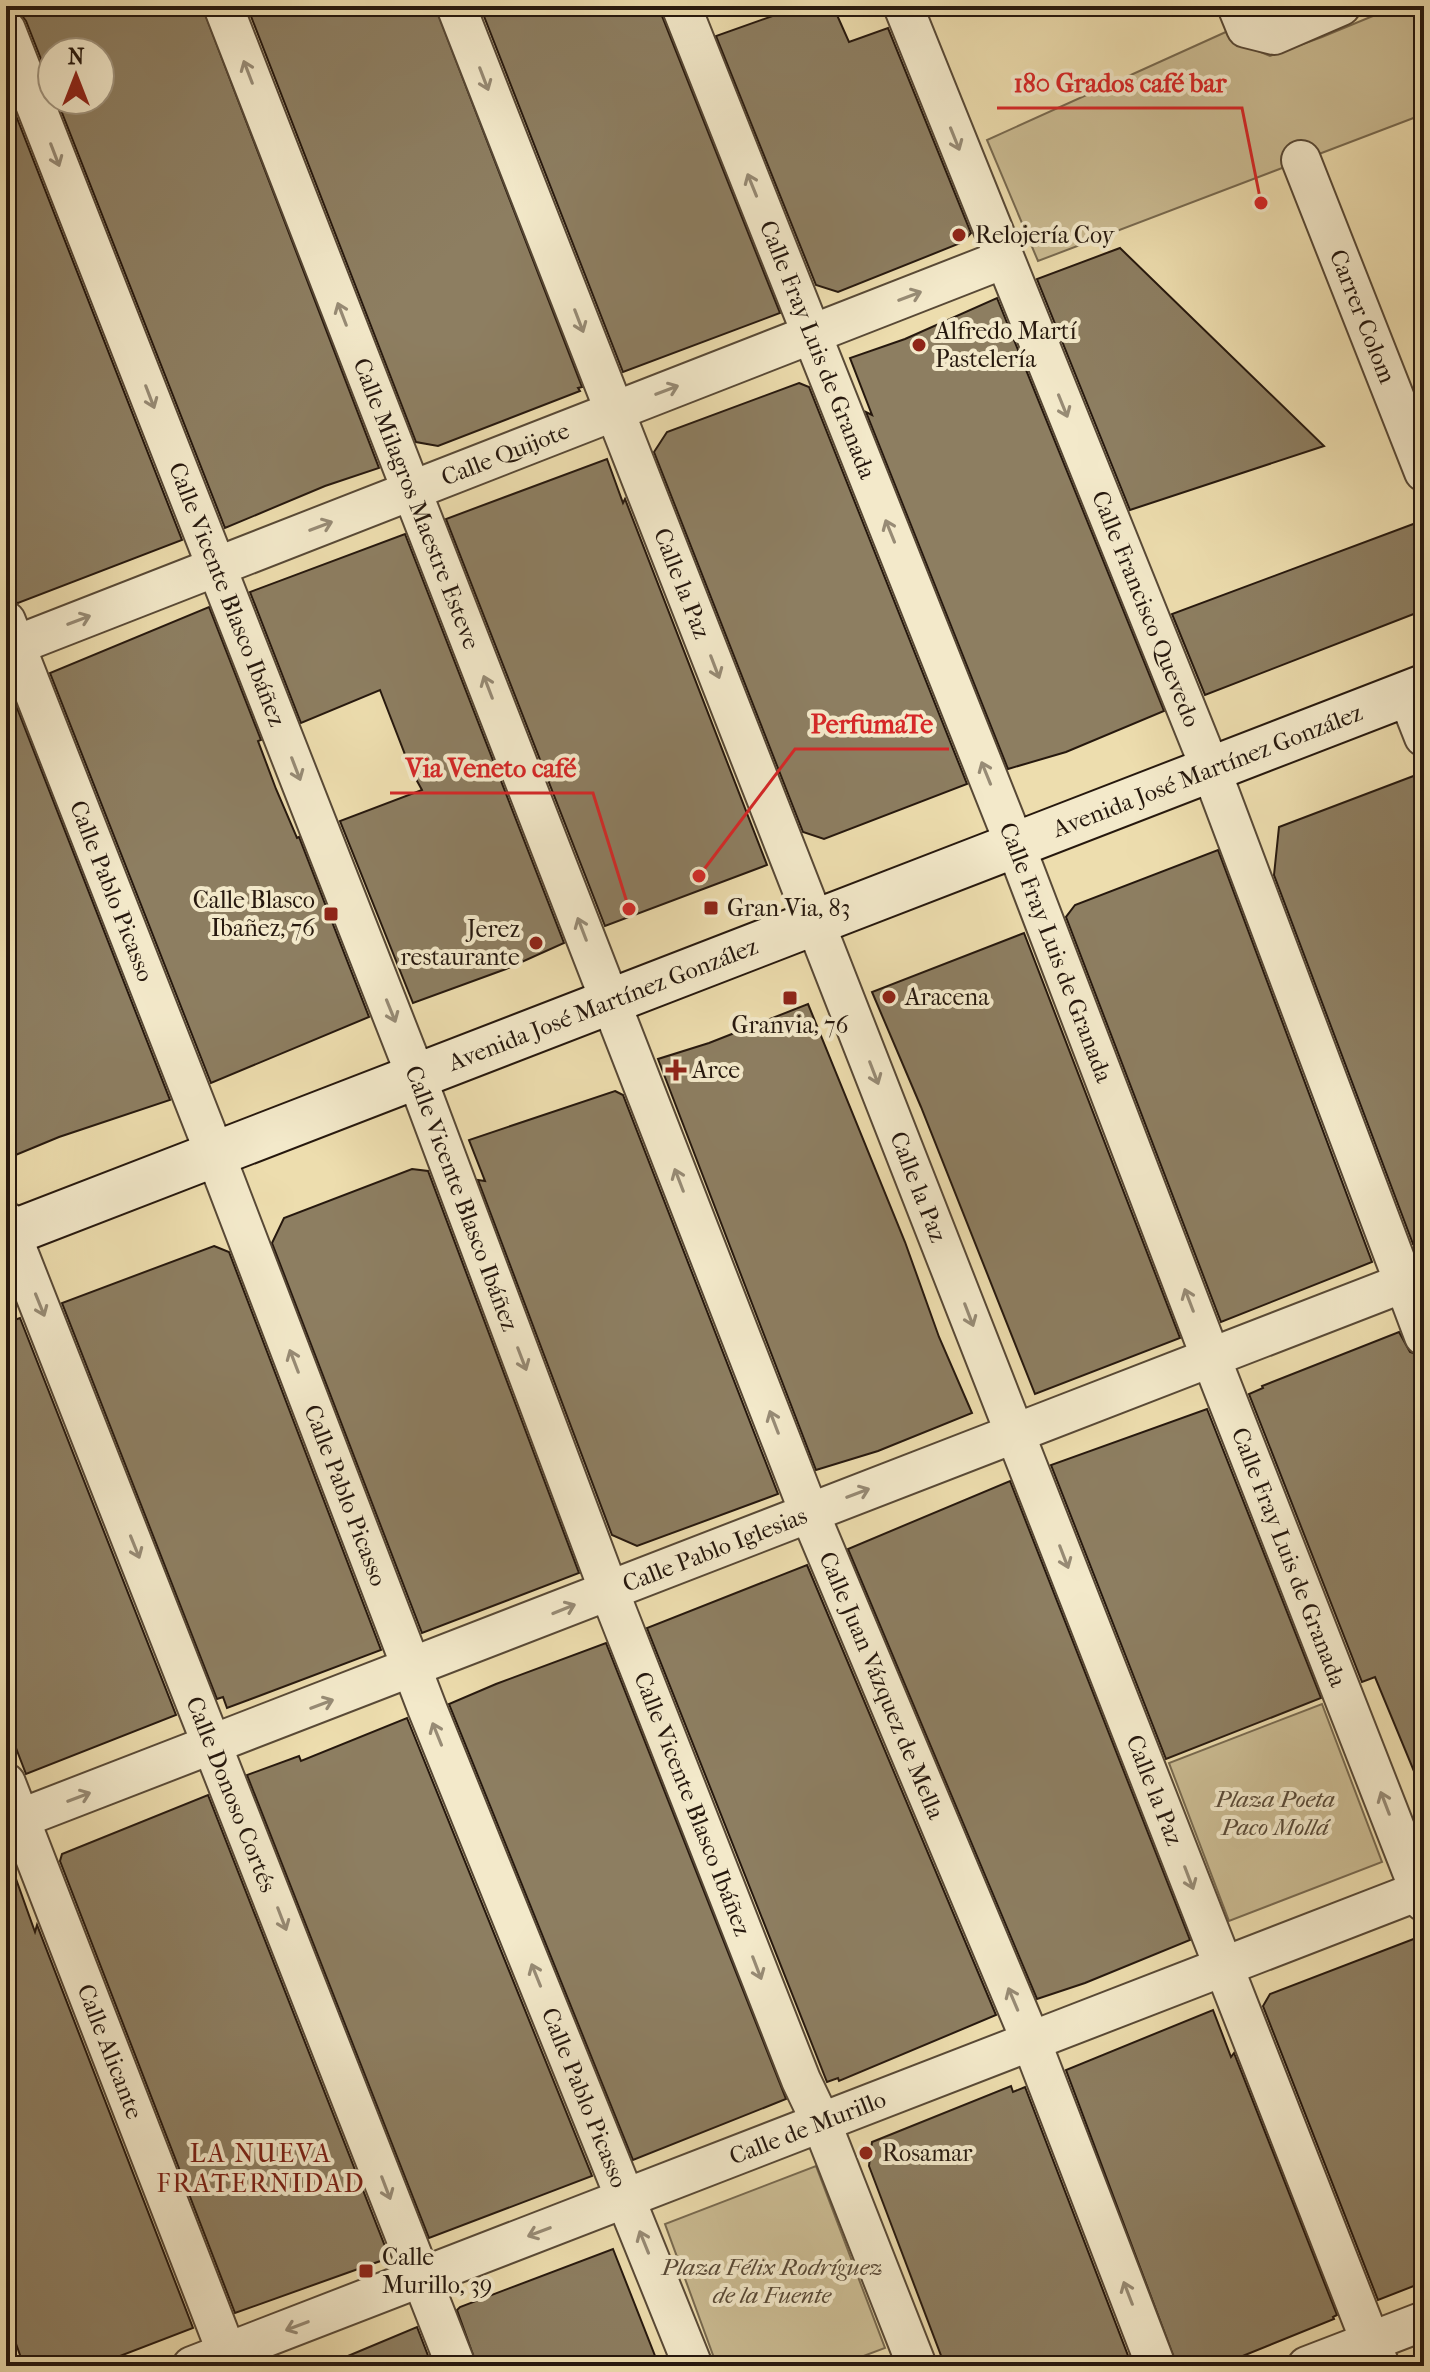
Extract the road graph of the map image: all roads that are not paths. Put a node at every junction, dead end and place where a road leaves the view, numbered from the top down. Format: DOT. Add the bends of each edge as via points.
graph roads {
  1 [pos="223,6"];
  2 [pos="456,6"];
  3 [pos="681,6"];
  4 [pos="903,6"];
  5 [pos="1341,6"];
  6 [pos="1242,17"];
  7 [pos="6,30"];
  8 [pos="1301,160"];
  9 [pos="1004,259"];
  10 [pos="812,334"];
  11 [pos="615,411"];
  12 [pos="1424,472"];
  13 [pos="411,490"];
  14 [pos="217,567"];
  15 [pos="9,638"];
  16 [pos="1416,690"];
  17 [pos="1424,737"];
  18 [pos="1211,770"];
  19 [pos="1015,845"];
  20 [pos="815,922"];
  21 [pos="610,1002"];
  22 [pos="416,1076"];
  23 [pos="215,1154"];
  24 [pos="8,1230"];
  25 [pos="1414,1279"];
  26 [pos="1424,1336"];
  27 [pos="1211,1358"];
  28 [pos="1015,1433"];
  29 [pos="809,1512"];
  30 [pos="609,1591"];
  31 [pos="412,1669"];
  32 [pos="214,1745"];
  33 [pos="6,1783"];
  34 [pos="13,1822"];
  35 [pos="1423,1894"];
  36 [pos="1224,1967"];
  37 [pos="1031,2041"];
  38 [pos="821,2122"];
  39 [pos="626,2197"];
  40 [pos="421,2278"];
  41 [pos="1424,2321"];
  42 [pos="1376,2354"];
  43 [pos="217,2362"];
  44 [pos="456,2366"];
  45 [pos="693,2366"];
  46 [pos="917,2366"];
  47 [pos="1156,2366"];
  48 [pos="1307,2366"];
  13 -- 1 [label="street, Calle Milagros Maestre Esteve, one-way"];
  2 -- 11 [label="street, Calle la Paz, one-way"];
  10 -- 3 [label="street, Calle Fray Luis de Granada, one-way"];
  4 -- 9 [label="street, Calle Francisco Quevedo, one-way"];
  5 -- 6 [label="street" via="1274,35"];
  7 -- 14 [label="street, Calle Vicente Blasco Ibáñez, one-way"];
  8 -- 12 [label="street, Carrer Colom"];
  10 -- 9 [label="street, Calle Quijote, one-way"];
  9 -- 18 [label="street, Calle Francisco Quevedo, one-way"];
  11 -- 10 [label="street, Calle Quijote, one-way"];
  19 -- 10 [label="street, Calle Fray Luis de Granada, one-way"];
  11 -- 13 [label="street, Calle Quijote"];
  11 -- 20 [label="street, Calle la Paz, one-way"];
  14 -- 13 [label="street, Calle Quijote, one-way"];
  21 -- 13 [label="street, Calle Milagros Maestre Esteve, one-way"];
  15 -- 14 [label="street, Calle Quijote, one-way"];
  14 -- 22 [label="street, Calle Vicente Blasco Ibáñez, one-way"];
  15 -- 23 [label="street, Calle Pablo Picasso"];
  16 -- 17 [label="street"];
  16 -- 18 [label="street, Avenida José Martínez González"];
  18 -- 19 [label="street, Avenida José Martínez González"];
  18 -- 25 [label="street, Calle Francisco Quevedo"];
  19 -- 20 [label="street, Avenida José Martínez González"];
  27 -- 19 [label="street, Calle Fray Luis de Granada, one-way"];
  20 -- 21 [label="street, Avenida José Martínez González"];
  20 -- 28 [label="street, Calle la Paz, one-way"];
  21 -- 22 [label="street, Avenida José Martínez González"];
  29 -- 21 [label="street, Calle Juan Vázquez de Mella, one-way"];
  22 -- 23 [label="street, Avenida José Martínez González"];
  22 -- 30 [label="street, Calle Vicente Blasco Ibáñez, one-way"];
  23 -- 24 [label="street, Avenida José Martínez González"];
  31 -- 23 [label="street, Calle Pablo Picasso, one-way"];
  24 -- 32 [label="street, Calle Donoso Cortés, one-way"];
  25 -- 26 [label="street, Calle Francisco Quevedo"];
  25 -- 27 [label="street, Calle Pablo Iglesias"];
  27 -- 28 [label="street, Calle Pablo Iglesias"];
  35 -- 27 [label="street, Calle Fray Luis de Granada, one-way"];
  29 -- 28 [label="street, Calle Pablo Iglesias, one-way"];
  28 -- 36 [label="street, Calle la Paz, one-way"];
  29 -- 30 [label="street, Calle Pablo Iglesias"];
  37 -- 29 [label="street, Calle Juan Vázquez de Mella, one-way"];
  31 -- 30 [label="street, Calle Pablo Iglesias, one-way"];
  30 -- 38 [label="street, Calle Vicente Blasco Ibáñez, one-way"];
  32 -- 31 [label="street, Calle Pablo Iglesias, one-way"];
  39 -- 31 [label="street, Calle Pablo Picasso, one-way"];
  34 -- 32 [label="street, Calle Pablo Iglesias, one-way"];
  32 -- 40 [label="street, Calle Donoso Cortés, one-way"];
  33 -- 34 [label="street, Calle Alicante"];
  34 -- 43 [label="street, Calle Alicante"];
  35 -- 36 [label="street, Calle de Murillo"];
  36 -- 37 [label="street, Calle de Murillo"];
  36 -- 42 [label="street, Calle la Paz"];
  37 -- 38 [label="street, Calle de Murillo"];
  47 -- 37 [label="street, Calle Juan Vázquez de Mella, one-way"];
  38 -- 39 [label="street, Calle de Murillo"];
  38 -- 46 [label="street, Calle Vicente Blasco Ibáñez"];
  39 -- 40 [label="street, Calle de Murillo, one-way"];
  45 -- 39 [label="street, Calle Pablo Picasso, one-way"];
  40 -- 43 [label="street, Calle de Murillo, one-way"];
  40 -- 44 [label="street, Calle Donoso Cortés"];
  41 -- 42 [label="street"];
  42 -- 48 [label="street"];
}
